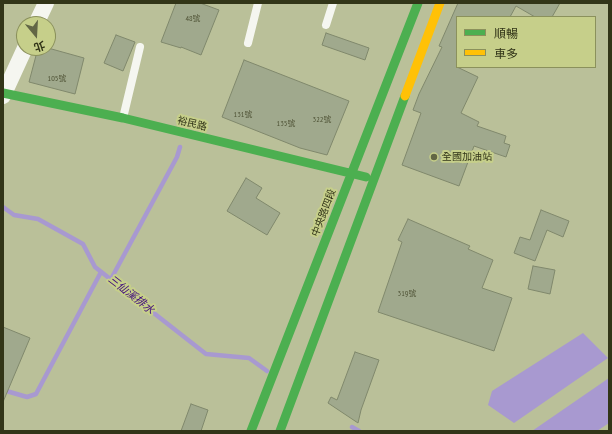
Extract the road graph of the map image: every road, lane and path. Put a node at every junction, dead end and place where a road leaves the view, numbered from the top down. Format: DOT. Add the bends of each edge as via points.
graph roads {
  1 [pos="46,3"];
  2 [pos="258,3"];
  3 [pos="333,3"];
  4 [pos="418,3"];
  5 [pos="440,3"];
  6 [pos="40,16"];
  7 [pos="326,25"];
  8 [pos="248,44"];
  9 [pos="140,47"];
  10 [pos="21,56"];
  11 [pos="3,94"];
  12 [pos="123,118"];
  13 [pos="351,174"];
  14 [pos="374,179"];
  15 [pos="251,431"];
  16 [pos="280,431"];
  1 -- 6 [label="street"];
  2 -- 8 [label="lane"];
  3 -- 7 [label="lane"];
  4 -- 13 [label="street, 中央路四段"];
  5 -- 14 [label="street"];
  9 -- 12 [label="lane"];
  10 -- 11 [label="street"];
  11 -- 12 [label="street, 裕民路"];
  12 -- 13 [label="street, 裕民路"];
  13 -- 14 [label="street, 裕民路"];
  13 -- 15 [label="street, 中央路四段"];
  14 -- 16 [label="street"];
}
